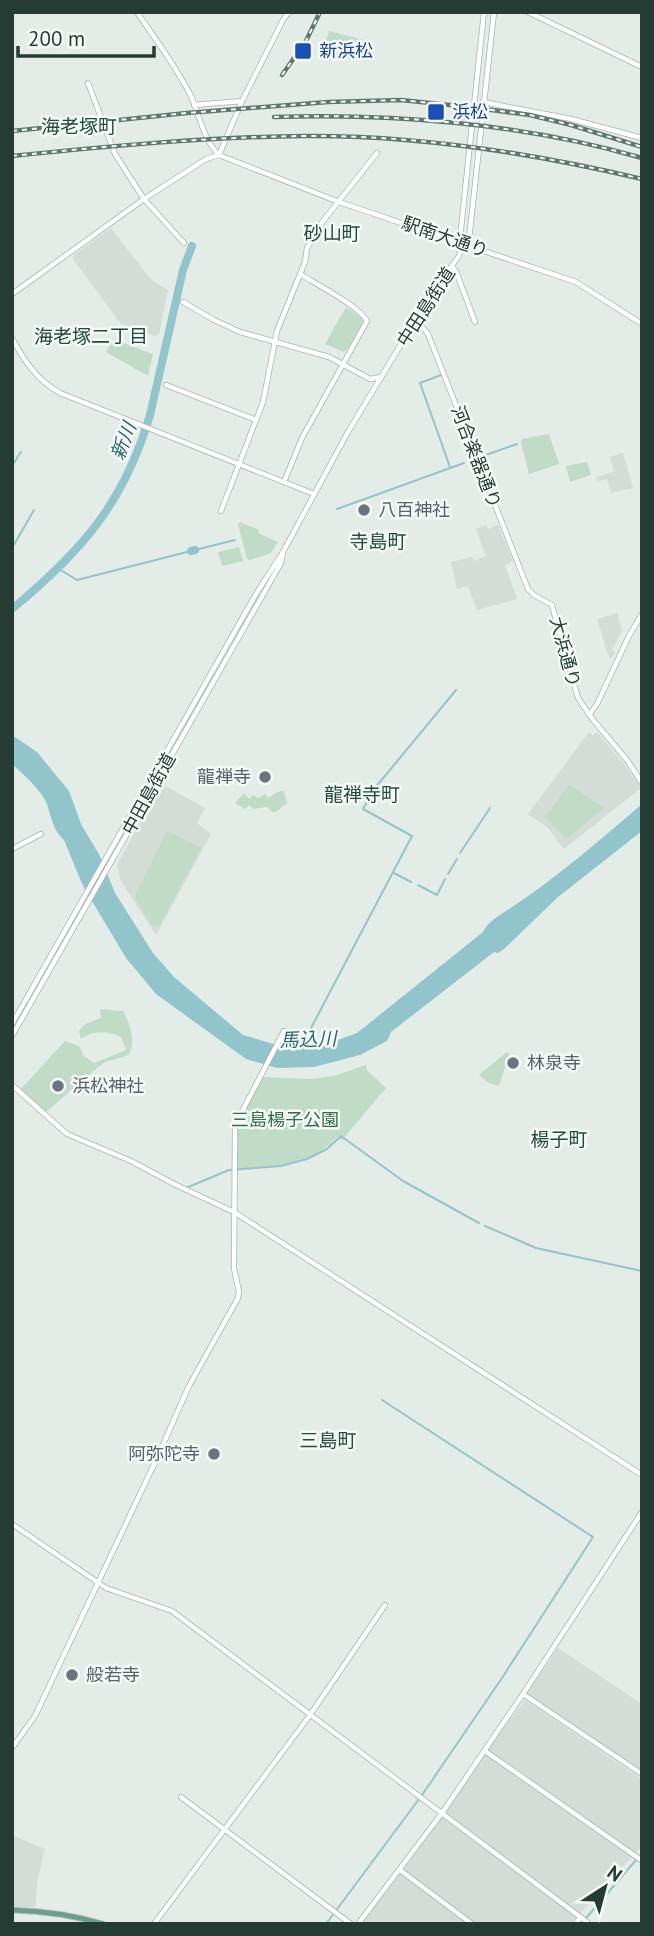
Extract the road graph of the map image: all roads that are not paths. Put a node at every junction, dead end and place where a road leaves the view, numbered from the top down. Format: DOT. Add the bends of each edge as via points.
graph roads {
  1 [pos="137,12"];
  2 [pos="291,12"];
  3 [pos="484,12"];
  4 [pos="494,12"];
  5 [pos="528,12"];
  6 [pos="642,67"];
  7 [pos="88,83"];
  8 [pos="242,101"];
  9 [pos="484,102"];
  10 [pos="194,105"];
  11 [pos="642,138"];
  12 [pos="377,153"];
  13 [pos="219,155"];
  14 [pos="144,199"];
  15 [pos="339,202"];
  16 [pos="184,243"];
  17 [pos="463,244"];
  18 [pos="452,266"];
  19 [pos="300,274"];
  20 [pos="12,294"];
  21 [pos="183,302"];
  22 [pos="416,320"];
  23 [pos="475,322"];
  24 [pos="642,324"];
  25 [pos="12,338"];
  26 [pos="274,342"];
  27 [pos="344,363"];
  28 [pos="381,377"];
  29 [pos="370,379"];
  30 [pos="166,385"];
  31 [pos="373,391"];
  32 [pos="256,420"];
  33 [pos="239,465"];
  34 [pos="284,482"];
  35 [pos="314,494"];
  36 [pos="221,511"];
  37 [pos="534,595"];
  38 [pos="642,614"];
  39 [pos="589,715"];
  40 [pos="642,783"];
  41 [pos="41,834"];
  42 [pos="12,849"];
  43 [pos="83,906"];
  44 [pos="12,1024"];
  45 [pos="283,1033"];
  46 [pos="12,1036"];
  47 [pos="12,1085"];
  48 [pos="234,1212"];
  49 [pos="642,1475"];
  50 [pos="642,1512"];
  51 [pos="12,1524"];
  52 [pos="97,1582"];
  53 [pos="385,1605"];
  54 [pos="523,1694"];
  55 [pos="310,1715"];
  56 [pos="12,1748"];
  57 [pos="485,1751"];
  58 [pos="642,1774"];
  59 [pos="181,1797"];
  60 [pos="442,1813"];
  61 [pos="225,1829"];
  62 [pos="640,1860"];
  63 [pos="400,1870"];
  64 [pos="12,1910"];
  65 [pos="581,1917"];
  66 [pos="587,1922"];
  67 [pos="103,1924"];
  68 [pos="154,1924"];
  69 [pos="351,1924"];
  70 [pos="358,1924"];
  71 [pos="472,1924"];
  72 [pos="575,1924"];
  1 -- 10 [label="street"];
  2 -- 8 [label="street"];
  3 -- 17 [label="street" via="460,238"];
  4 -- 9 [label="street"];
  5 -- 6 [label="street"];
  7 -- 14 [label="street" via="115,154"];
  8 -- 10 [label="street"];
  8 -- 13 [label="street"];
  9 -- 11 [label="street"];
  9 -- 17 [label="street, 中田島街道" via="469,240"];
  10 -- 13 [label="street" via="209,145"];
  12 -- 15 [label="street"];
  13 -- 14 [label="street"];
  13 -- 15 [label="street, 駅南大通り"];
  14 -- 16 [label="street"];
  14 -- 20 [label="street"];
  15 -- 17 [label="street, 駅南大通り"];
  15 -- 19 [label="street" via="311,240"];
  17 -- 18 [label="street, 中田島街道"];
  17 -- 24 [label="street, 駅南大通り" via="579,283"];
  18 -- 22 [label="street, 中田島街道"];
  18 -- 23 [label="street"];
  19 -- 26 [label="street"];
  19 -- 27 [label="street" via="366,318"];
  21 -- 26 [label="street" via="234,330"];
  22 -- 28 [label="street, 中田島街道"];
  22 -- 37 [label="street, 河合楽器通り" via="428,334 528,590"];
  25 -- 33 [label="street" via="28,366 48,386"];
  26 -- 27 [label="street"];
  26 -- 32 [label="street"];
  27 -- 29 [label="street"];
  27 -- 34 [label="street"];
  28 -- 29 [label="street"];
  28 -- 31 [label="street, 中田島街道"];
  29 -- 31 [label="street"];
  30 -- 32 [label="street"];
  31 -- 35 [label="street, 中田島街道"];
  32 -- 33 [label="street"];
  33 -- 34 [label="street"];
  33 -- 36 [label="street"];
  34 -- 35 [label="street"];
  35 -- 43 [label="street, 中田島街道" via="281,563"];
  37 -- 39 [label="street, 大浜通り" via="552,605 576,695"];
  38 -- 39 [label="street"];
  39 -- 40 [label="street, 大浜通り"];
  41 -- 42 [label="street"];
  43 -- 44 [label="street, 中田島街道"];
  43 -- 46 [label="street, 中田島街道"];
  45 -- 48 [label="street" via="235,1125"];
  47 -- 48 [label="street" via="67,1134"];
  48 -- 49 [label="street"];
  48 -- 52 [label="street" via="238,1298 189,1386"];
  50 -- 54 [label="street"];
  51 -- 52 [label="street"];
  52 -- 55 [label="street" via="172,1611"];
  52 -- 56 [label="street" via="35,1716"];
  53 -- 55 [label="street"];
  54 -- 57 [label="street"];
  54 -- 58 [label="street"];
  55 -- 60 [label="street"];
  55 -- 61 [label="street"];
  57 -- 60 [label="street"];
  57 -- 62 [label="street"];
  59 -- 61 [label="street"];
  60 -- 63 [label="street"];
  60 -- 65 [label="street"];
  61 -- 68 [label="street"];
  61 -- 69 [label="street"];
  63 -- 70 [label="street"];
  63 -- 71 [label="street"];
  64 -- 67 [label="main road"];
  65 -- 66 [label="street"];
  65 -- 72 [label="street"];
}
